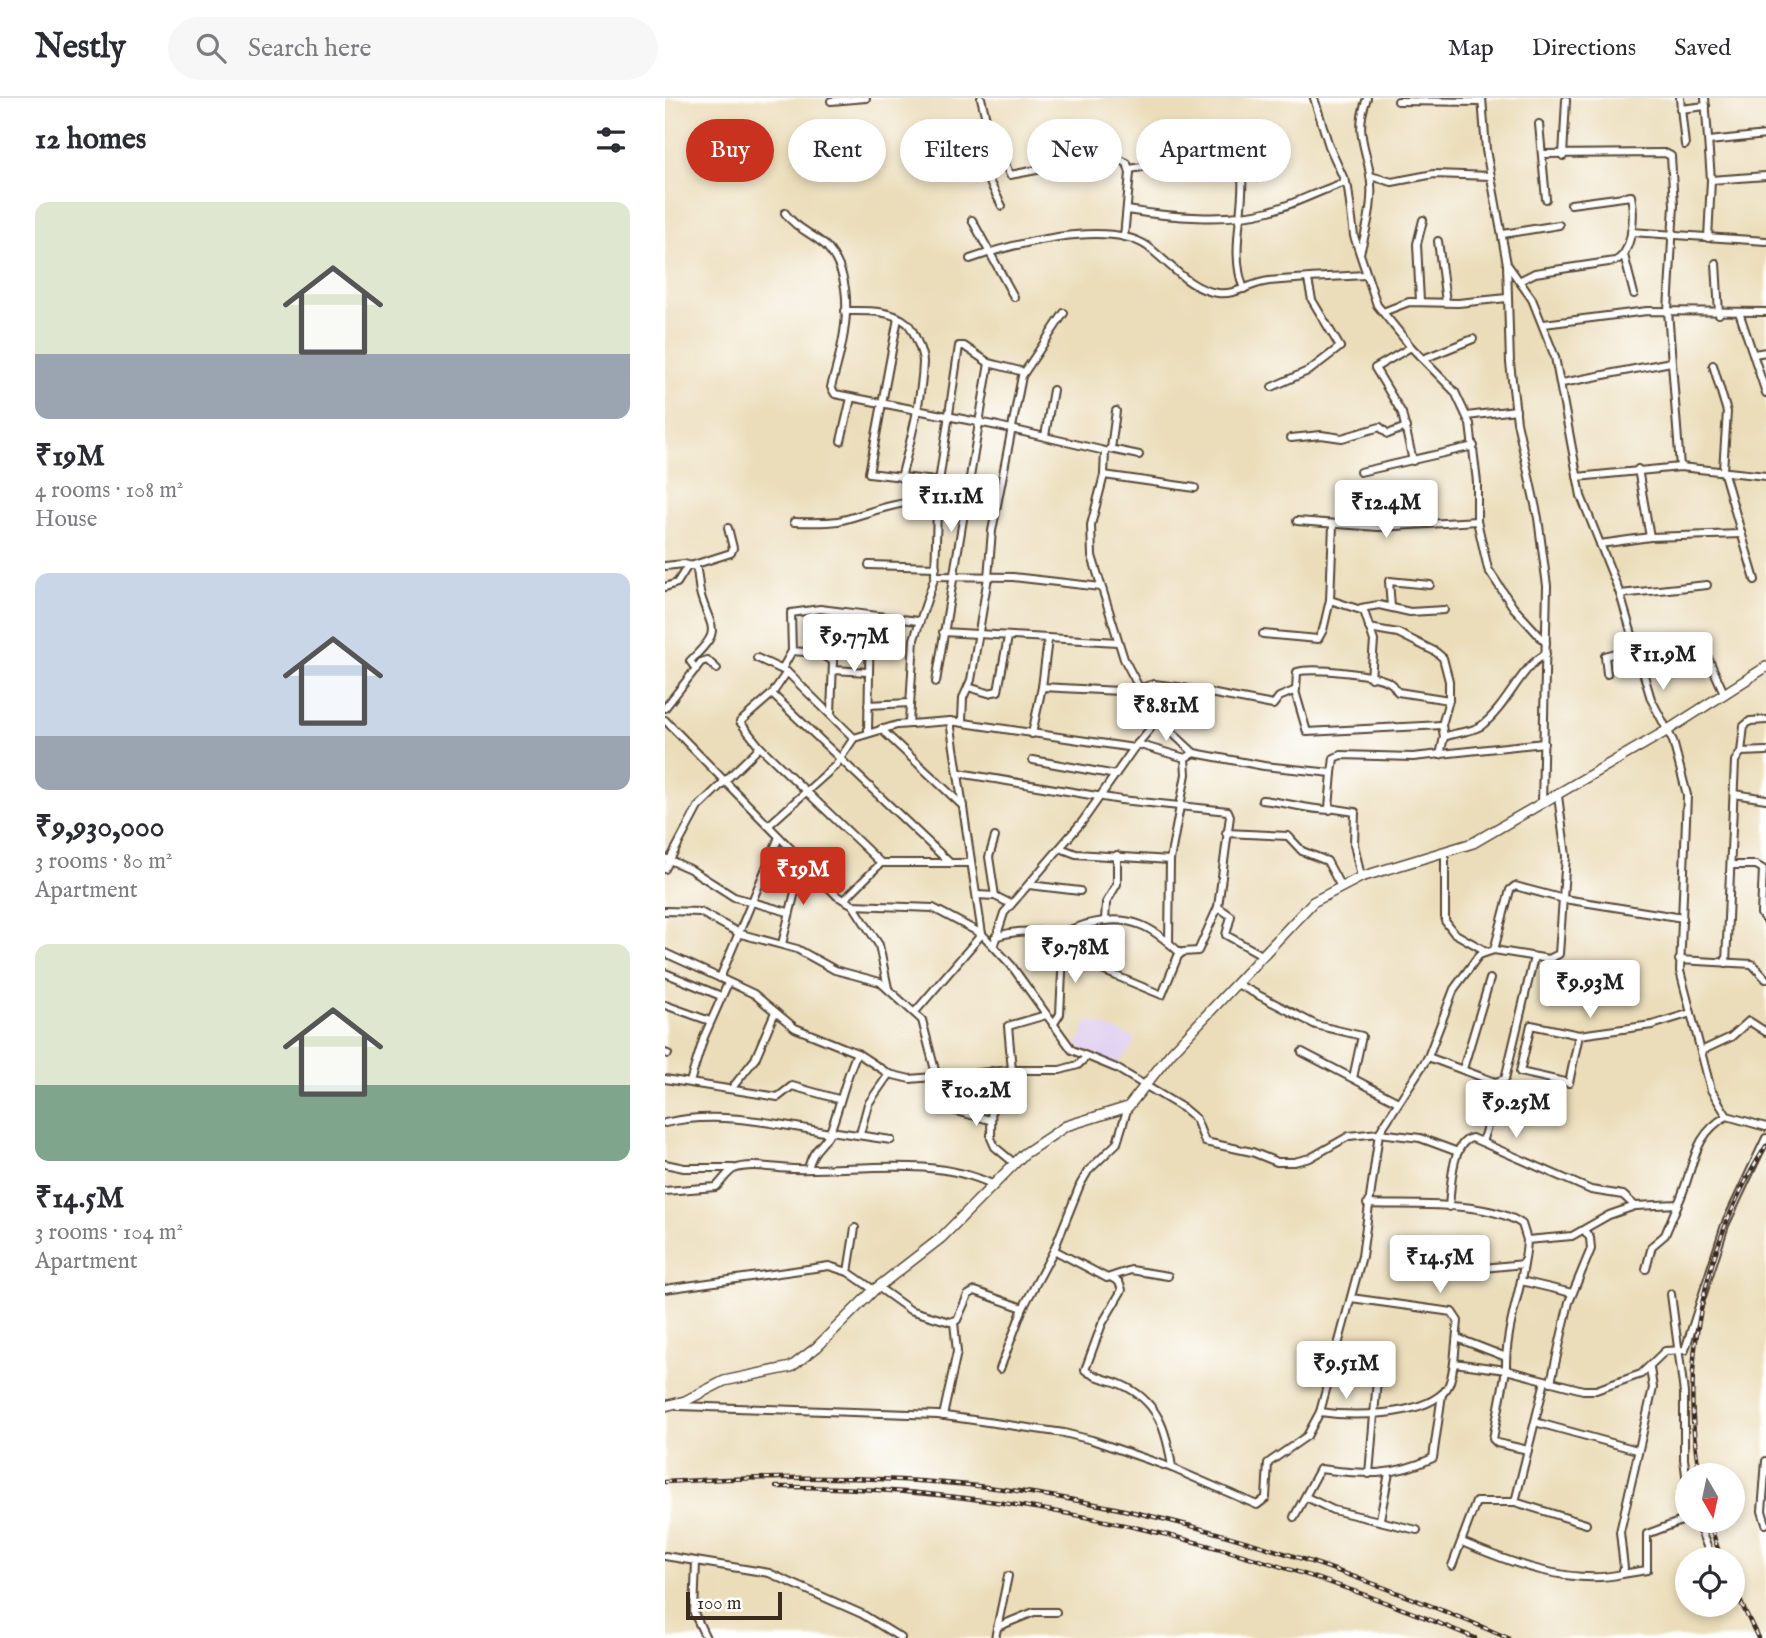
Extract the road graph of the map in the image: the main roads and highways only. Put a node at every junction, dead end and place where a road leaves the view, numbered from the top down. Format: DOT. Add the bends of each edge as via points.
graph roads {
  1 [pos="1766,667"];
  2 [pos="667,1406"];
  1 -- 2 [label="main road" via="1668,730 1473,843 1361,877 1313,902 1170,1054 1128,1107 1066,1126 1013,1162 941,1238 876,1289 791,1367 725,1381"];
}
